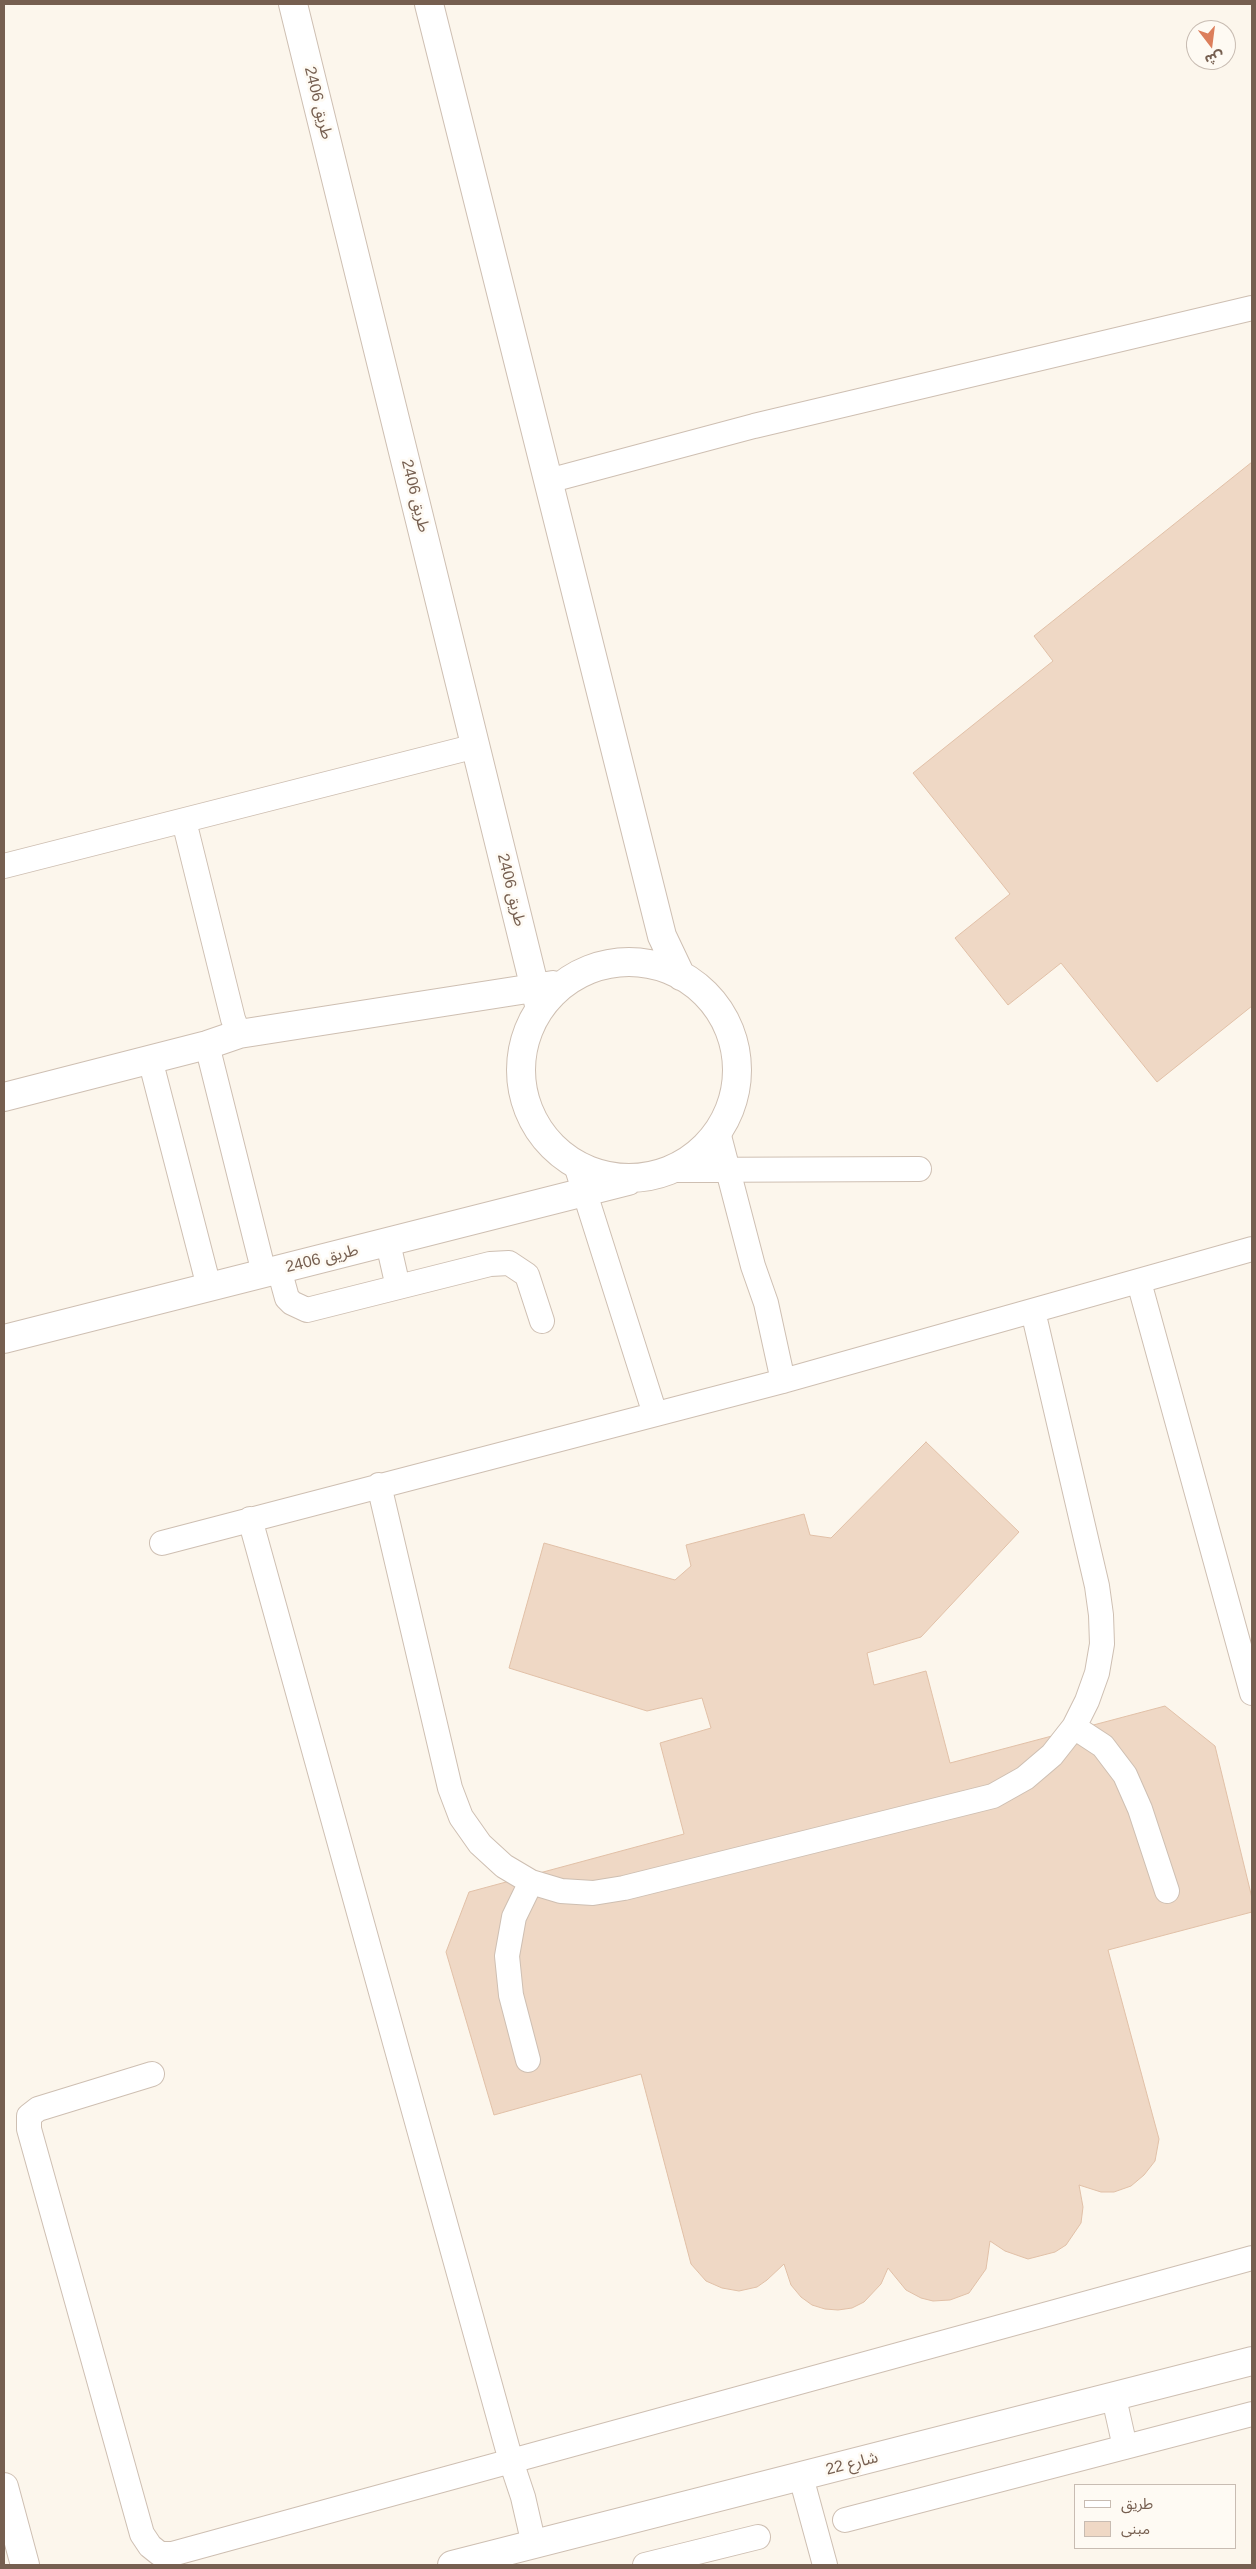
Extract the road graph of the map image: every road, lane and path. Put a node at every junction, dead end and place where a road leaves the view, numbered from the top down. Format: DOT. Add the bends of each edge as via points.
graph roads {
  1 [pos="293,4"];
  2 [pos="429,4"];
  3 [pos="1252,308"];
  4 [pos="548,481"];
  5 [pos="476,746"];
  6 [pos="184,820"];
  7 [pos="4,866"];
  8 [pos="681,976"];
  9 [pos="537,999"];
  10 [pos="239,1034"];
  11 [pos="207,1045"];
  12 [pos="150,1059"];
  13 [pos="4,1097"];
  14 [pos="718,1132"];
  15 [pos="576,1165"];
  16 [pos="919,1169"];
  17 [pos="670,1170"];
  18 [pos="728,1170"];
  19 [pos="640,1178"];
  20 [pos="584,1192"];
  21 [pos="388,1243"];
  22 [pos="1252,1249"];
  23 [pos="271,1271"];
  24 [pos="1139,1282"];
  25 [pos="398,1287"];
  26 [pos="209,1288"];
  27 [pos="1033,1311"];
  28 [pos="542,1321"];
  29 [pos="4,1339"];
  30 [pos="783,1381"];
  31 [pos="654,1414"];
  32 [pos="379,1485"];
  33 [pos="250,1519"];
  34 [pos="162,1543"];
  35 [pos="1252,1693"];
  36 [pos="1074,1726"];
  37 [pos="532,1882"];
  38 [pos="1166,1891"];
  39 [pos="528,2060"];
  40 [pos="152,2074"];
  41 [pos="1252,2258"];
  42 [pos="1252,2361"];
  43 [pos="1114,2398"];
  44 [pos="1252,2414"];
  45 [pos="1125,2447"];
  46 [pos="511,2461"];
  47 [pos="801,2477"];
  48 [pos="4,2487"];
  49 [pos="845,2520"];
  50 [pos="758,2536"];
  51 [pos="534,2545"];
  52 [pos="25,2565"];
  53 [pos="452,2565"];
  54 [pos="645,2565"];
  55 [pos="825,2565"];
  1 -- 5 [label="street, طريق 2406"];
  2 -- 4 [label="street"];
  3 -- 4 [label="lane" via="764,424"];
  4 -- 8 [label="street" via="662,936"];
  5 -- 6 [label="lane"];
  5 -- 9 [label="street, طريق 2406"];
  6 -- 7 [label="lane"];
  6 -- 10 [label="lane"];
  8 -- 9 [label="street" via="653,964 623,962 594,968"];
  8 -- 14 [label="street, طريق 2406" via="710,998 729,1028 737,1063 734,1099"];
  9 -- 10 [label="street"];
  9 -- 15 [label="street" via="520,1065 523,1095 534,1123 552,1147"];
  10 -- 11 [label="street"];
  11 -- 12 [label="street"];
  11 -- 23 [label="lane"];
  12 -- 13 [label="street"];
  12 -- 26 [label="lane"];
  14 -- 17 [label="street, طريق 2406" via="697,1154"];
  14 -- 18 [label="lane"];
  15 -- 19 [label="street" via="607,1176"];
  15 -- 20 [label="lane"];
  16 -- 18 [label="lane"];
  17 -- 18 [label="lane"];
  17 -- 19 [label="street, طريق 2406"];
  18 -- 30 [label="lane" via="766,1303"];
  19 -- 20 [label="street, طريق 2406"];
  20 -- 21 [label="street, طريق 2406"];
  20 -- 31 [label="lane"];
  21 -- 23 [label="street, طريق 2406"];
  21 -- 25 [label="lane"];
  22 -- 24 [label="lane"];
  23 -- 25 [label="lane" via="287,1298 307,1310"];
  23 -- 26 [label="street, طريق 2406"];
  24 -- 27 [label="lane"];
  24 -- 35 [label="lane"];
  25 -- 28 [label="lane" via="490,1264 509,1263 527,1275"];
  26 -- 29 [label="street, طريق 2406"];
  27 -- 30 [label="lane"];
  27 -- 36 [label="lane" via="1101,1615 1102,1644 1097,1673 1088,1701"];
  30 -- 31 [label="lane"];
  31 -- 32 [label="lane"];
  32 -- 33 [label="lane"];
  32 -- 37 [label="lane" via="450,1788 461,1817 480,1844 504,1866"];
  33 -- 34 [label="lane"];
  33 -- 46 [label="lane"];
  36 -- 37 [label="lane" via="1052,1755 1025,1778 993,1796 624,1888 592,1893 561,1891"];
  36 -- 38 [label="lane" via="1103,1746 1125,1775 1140,1809"];
  37 -- 39 [label="lane" via="514,1917 507,1956 511,1995"];
  40 -- 46 [label="lane" via="38,2109 29,2116 142,2534 150,2546 160,2554 172,2554"];
  41 -- 46 [label="lane"];
  42 -- 43 [label="street, شارع 22"];
  43 -- 45 [label="lane"];
  43 -- 47 [label="street, شارع 22"];
  44 -- 45 [label="lane"];
  45 -- 49 [label="lane"];
  46 -- 51 [label="lane"];
  47 -- 51 [label="street, شارع 22"];
  47 -- 55 [label="lane"];
  48 -- 52 [label="street"];
  50 -- 54 [label="lane"];
  51 -- 53 [label="street, شارع 22"];
}
